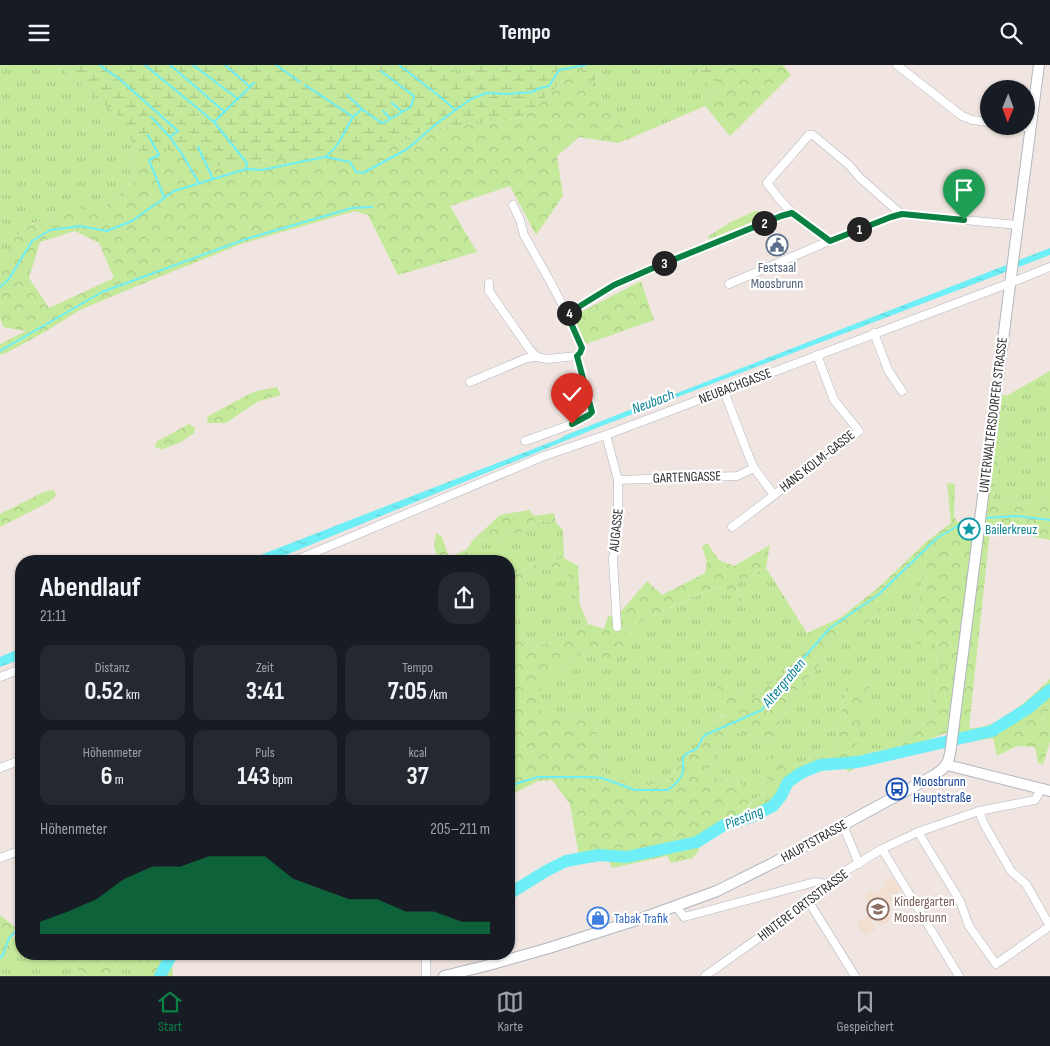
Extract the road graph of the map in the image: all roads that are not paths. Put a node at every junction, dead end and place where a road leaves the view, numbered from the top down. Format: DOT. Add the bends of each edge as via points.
graph roads {
  1 [pos="897,65"];
  2 [pos="1040,65"];
  3 [pos="1035,100"];
  4 [pos="980,121"];
  5 [pos="1030,135"];
  6 [pos="513,205"];
  7 [pos="792,213"];
  8 [pos="902,214"];
  9 [pos="1018,225"];
  10 [pos="830,241"];
  11 [pos="1050,267"];
  12 [pos="1011,278"];
  13 [pos="489,283"];
  14 [pos="729,284"];
  15 [pos="567,314"];
  16 [pos="874,333"];
  17 [pos="817,355"];
  18 [pos="577,356"];
  19 [pos="537,357"];
  20 [pos="470,382"];
  21 [pos="724,391"];
  22 [pos="902,391"];
  23 [pos="606,435"];
  24 [pos="525,441"];
  25 [pos="754,467"];
  26 [pos="618,480"];
  27 [pos="774,495"];
  28 [pos="732,527"];
  29 [pos="308,555"];
  30 [pos="617,627"];
  31 [pos="15,671"];
  32 [pos="0,677"];
  33 [pos="15,762"];
  34 [pos="947,765"];
  35 [pos="0,768"];
  36 [pos="1045,790"];
  37 [pos="979,811"];
  38 [pos="843,825"];
  39 [pos="918,832"];
  40 [pos="882,849"];
  41 [pos="15,852"];
  42 [pos="0,858"];
  43 [pos="859,864"];
  44 [pos="826,885"];
  45 [pos="809,902"];
  46 [pos="676,906"];
  47 [pos="515,958"];
  48 [pos="426,960"];
  49 [pos="507,960"];
  50 [pos="426,976"];
  51 [pos="444,976"];
  52 [pos="705,976"];
  53 [pos="855,976"];
  54 [pos="959,976"];
  1 -- 4 [label="street" via="962,116"];
  2 -- 3 [label="main road, UNTERWALTERSDORFER STRASSE"];
  5 -- 9 [label="main road, UNTERWALTERSDORFER STRASSE"];
  6 -- 15 [label="street" via="524,235"];
  7 -- 8 [label="street" via="767,183 809,135 813,135"];
  7 -- 10 [label="street"];
  7 -- 15 [label="street" via="614,285"];
  8 -- 9 [label="street"];
  8 -- 10 [label="street"];
  9 -- 12 [label="main road, UNTERWALTERSDORFER STRASSE"];
  10 -- 14 [label="street"];
  11 -- 12 [label="street, NEUBACHGASSE"];
  12 -- 16 [label="street, NEUBACHGASSE"];
  12 -- 34 [label="main road, UNTERWALTERSDORFER STRASSE"];
  13 -- 19 [label="street" via="489,291"];
  15 -- 18 [label="street" via="582,348"];
  16 -- 17 [label="street, NEUBACHGASSE"];
  16 -- 22 [label="street" via="888,371"];
  17 -- 21 [label="street, NEUBACHGASSE"];
  17 -- 27 [label="street, HANS KOLM-GASSE" via="834,400 859,431"];
  18 -- 19 [label="street"];
  18 -- 24 [label="street" via="592,412 572,424"];
  19 -- 20 [label="street" via="527,358"];
  21 -- 23 [label="street, NEUBACHGASSE"];
  21 -- 25 [label="street"];
  23 -- 26 [label="street, AUGASSE"];
  23 -- 29 [label="street, NEUBACHGASSE" via="544,457"];
  25 -- 26 [label="street, GARTENGASSE" via="737,475"];
  25 -- 27 [label="street"];
  26 -- 30 [label="street, AUGASSE" via="618,522 613,559"];
  27 -- 28 [label="street, HANS KOLM-GASSE"];
  31 -- 32 [label="street"];
  33 -- 35 [label="street"];
  34 -- 36 [label="main road"];
  34 -- 38 [label="main road, HAUPTSTRASSE" via="941,772"];
  36 -- 37 [label="street, HINTERE ORTSSTRASSE" via="1034,800"];
  37 -- 39 [label="street, HINTERE ORTSSTRASSE"];
  37 -- 39 [label="street" via="1011,871 1026,884 1050,926 996,964 969,926 960,901"];
  38 -- 43 [label="street"];
  38 -- 46 [label="main road, HAUPTSTRASSE" via="716,891"];
  39 -- 40 [label="street, HINTERE ORTSSTRASSE"];
  40 -- 43 [label="street, HINTERE ORTSSTRASSE"];
  40 -- 54 [label="street"];
  41 -- 42 [label="street"];
  43 -- 44 [label="street, HINTERE ORTSSTRASSE"];
  44 -- 45 [label="street, HINTERE ORTSSTRASSE"];
  44 -- 46 [label="street" via="815,882 684,917"];
  45 -- 52 [label="street, HINTERE ORTSSTRASSE"];
  45 -- 53 [label="street"];
  46 -- 47 [label="main road, HAUPTSTRASSE"];
  48 -- 50 [label="street"];
  49 -- 51 [label="main road, HAUPTSTRASSE"];
}
